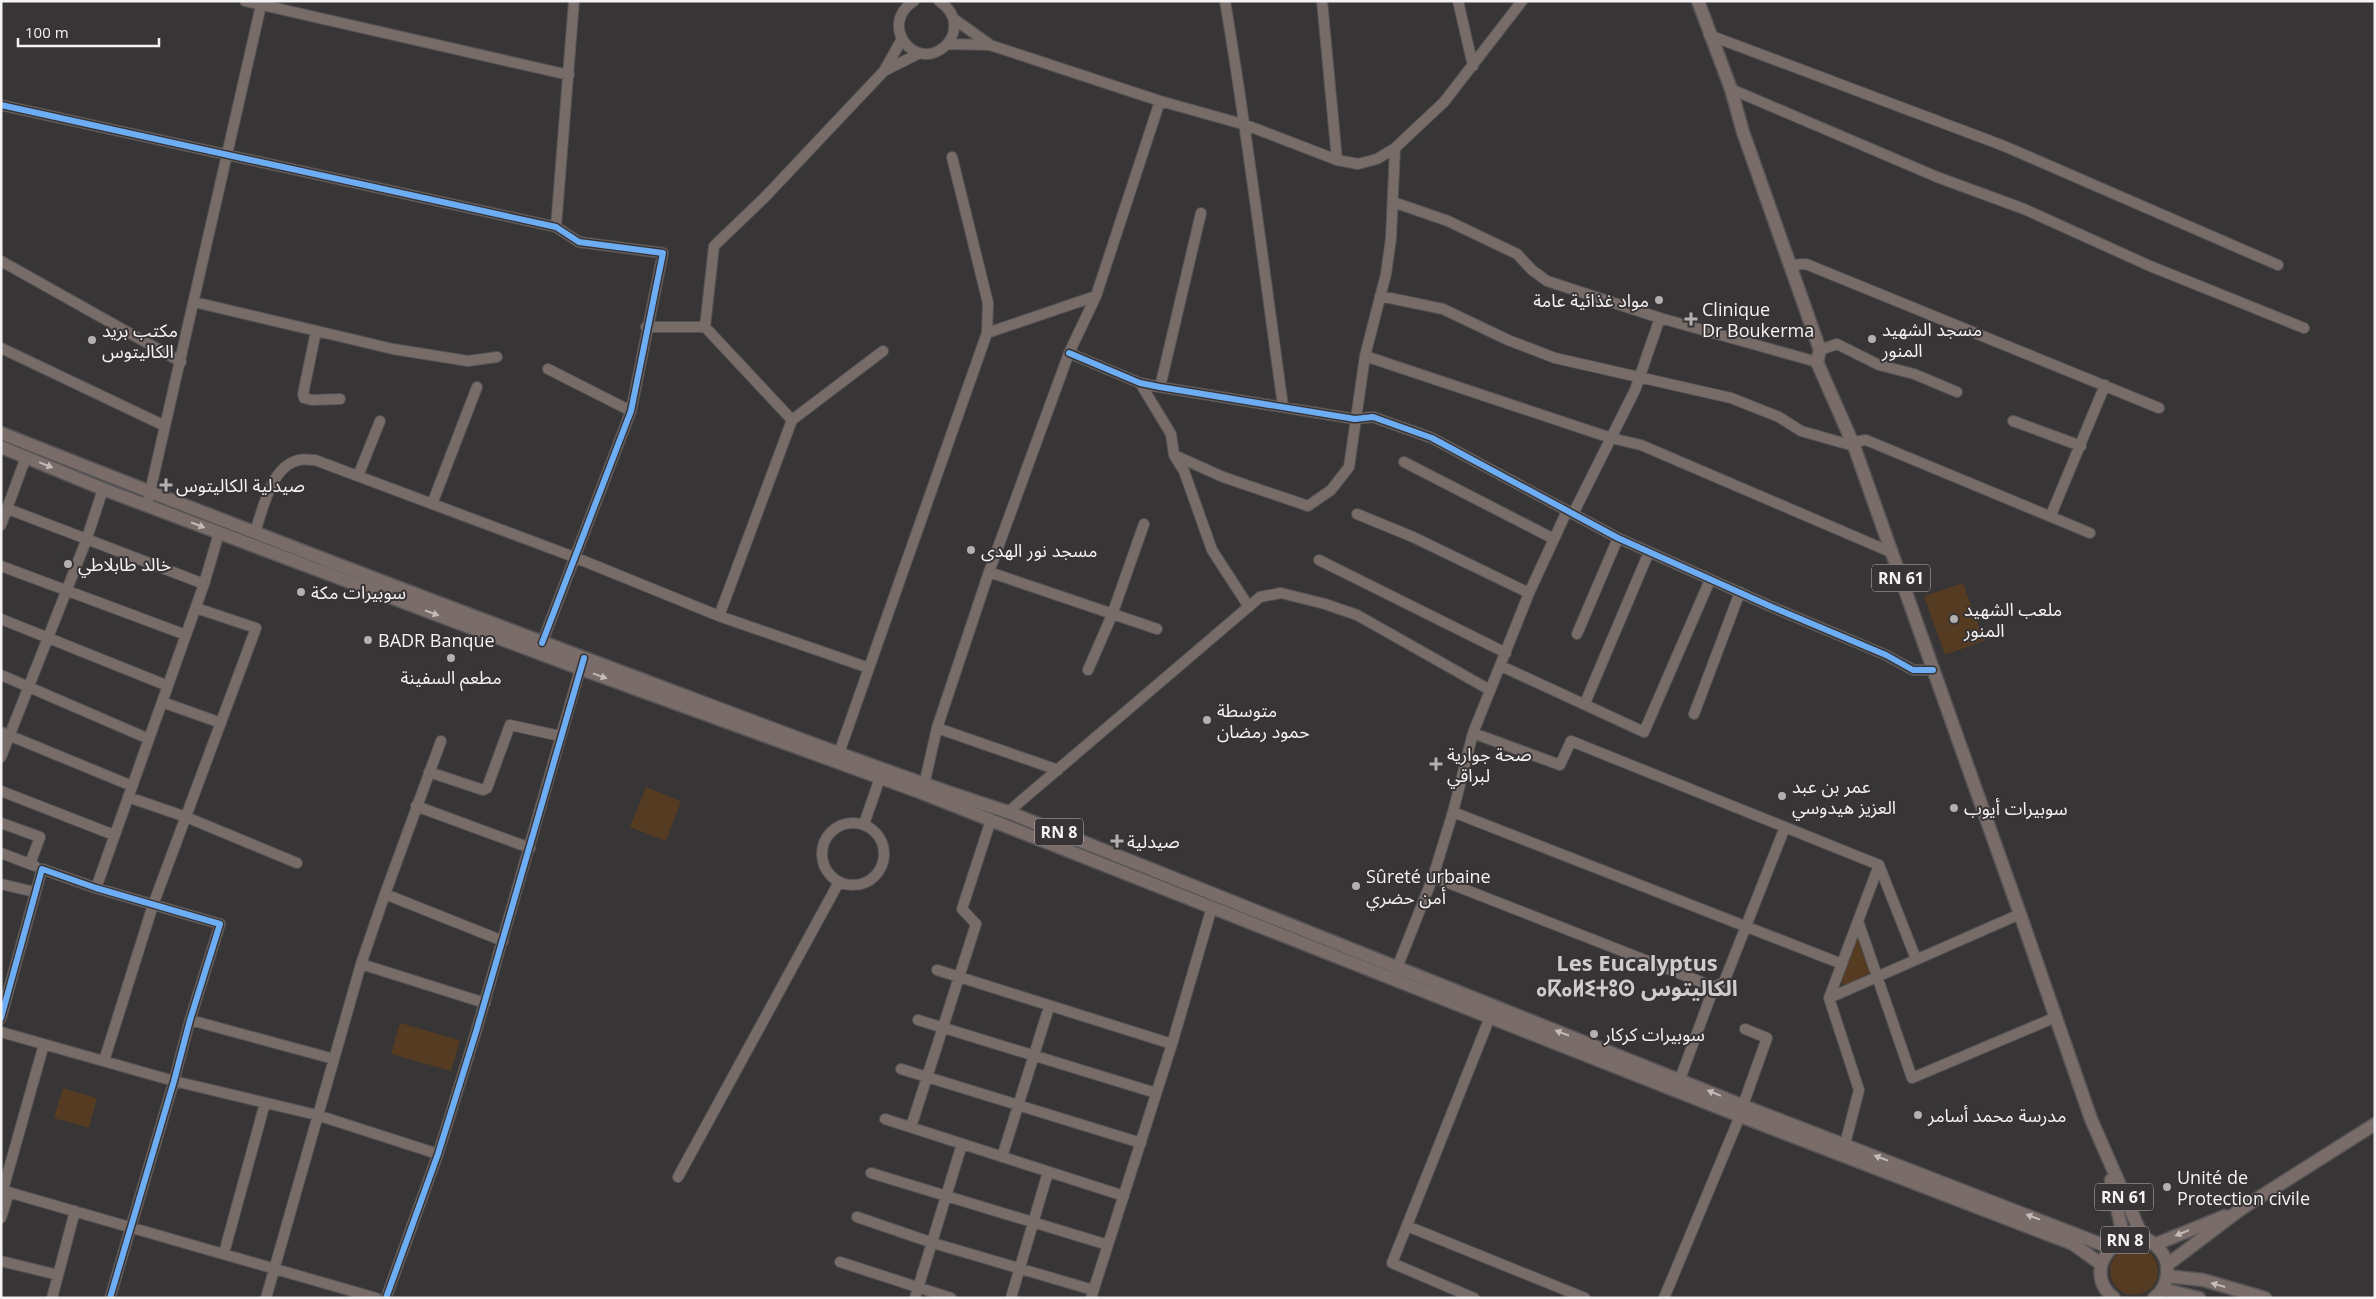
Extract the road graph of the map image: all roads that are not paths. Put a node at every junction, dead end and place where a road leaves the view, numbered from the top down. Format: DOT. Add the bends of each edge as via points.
graph roads {
  1 [pos="245,1"];
  2 [pos="574,1"];
  3 [pos="939,1"];
  4 [pos="1225,1"];
  5 [pos="1322,1"];
  6 [pos="1458,1"];
  7 [pos="1522,1"];
  8 [pos="1698,1"];
  9 [pos="262,3"];
  10 [pos="910,3"];
  11 [pos="954,19"];
  12 [pos="1710,35"];
  13 [pos="902,39"];
  14 [pos="948,44"];
  15 [pos="990,45"];
  16 [pos="920,53"];
  17 [pos="1473,66"];
  18 [pos="884,71"];
  19 [pos="569,75"];
  20 [pos="1730,89"];
  21 [pos="1160,101"];
  22 [pos="1,105"];
  23 [pos="1246,125"];
  24 [pos="1395,148"];
  25 [pos="228,154"];
  26 [pos="952,157"];
  27 [pos="1337,160"];
  28 [pos="1393,202"];
  29 [pos="1201,213"];
  30 [pos="556,227"];
  31 [pos="1,261"];
  32 [pos="1790,265"];
  33 [pos="2278,266"];
  34 [pos="1096,296"];
  35 [pos="1380,296"];
  36 [pos="194,302"];
  37 [pos="1660,318"];
  38 [pos="646,327"];
  39 [pos="705,327"];
  40 [pos="2304,328"];
  41 [pos="316,331"];
  42 [pos="987,333"];
  43 [pos="1,348"];
  44 [pos="883,351"];
  45 [pos="1069,353"];
  46 [pos="1365,356"];
  47 [pos="1818,356"];
  48 [pos="497,357"];
  49 [pos="181,362"];
  50 [pos="548,369"];
  51 [pos="1640,376"];
  52 [pos="1140,382"];
  53 [pos="2105,385"];
  54 [pos="477,387"];
  55 [pos="1160,387"];
  56 [pos="1957,392"];
  57 [pos="340,399"];
  58 [pos="1283,406"];
  59 [pos="2160,408"];
  60 [pos="631,411"];
  61 [pos="1355,419"];
  62 [pos="792,420"];
  63 [pos="380,421"];
  64 [pos="2013,421"];
  65 [pos="164,426"];
  66 [pos="1,433"];
  67 [pos="1611,438"];
  68 [pos="1853,444"];
  69 [pos="2081,446"];
  70 [pos="1,447"];
  71 [pos="1174,455"];
  72 [pos="26,457"];
  73 [pos="1404,462"];
  74 [pos="358,476"];
  75 [pos="103,489"];
  76 [pos="148,492"];
  77 [pos="432,504"];
  78 [pos="147,505"];
  79 [pos="8,509"];
  80 [pos="1570,513"];
  81 [pos="1357,514"];
  82 [pos="2051,515"];
  83 [pos="1144,524"];
  84 [pos="1,525"];
  85 [pos="255,532"];
  86 [pos="219,533"];
  87 [pos="2090,533"];
  88 [pos="1618,538"];
  89 [pos="1554,539"];
  90 [pos="86,541"];
  91 [pos="1649,552"];
  92 [pos="1893,553"];
  93 [pos="574,557"];
  94 [pos="1319,560"];
  95 [pos="1,566"];
  96 [pos="989,572"];
  97 [pos="1710,580"];
  98 [pos="204,584"];
  99 [pos="67,591"];
  100 [pos="1740,592"];
  101 [pos="1529,593"];
  102 [pos="1249,607"];
  103 [pos="196,608"];
  104 [pos="1112,615"];
  105 [pos="719,616"];
  106 [pos="1,619"];
  107 [pos="1157,629"];
  108 [pos="1577,634"];
  109 [pos="186,635"];
  110 [pos="48,639"];
  111 [pos="542,643"];
  112 [pos="1506,652"];
  113 [pos="582,663"];
  114 [pos="1501,666"];
  115 [pos="869,668"];
  116 [pos="1088,670"];
  117 [pos="1933,670"];
  118 [pos="1,675"];
  119 [pos="168,686"];
  120 [pos="30,687"];
  121 [pos="1490,690"];
  122 [pos="162,702"];
  123 [pos="1585,704"];
  124 [pos="1694,714"];
  125 [pos="221,723"];
  126 [pos="938,728"];
  127 [pos="6,733"];
  128 [pos="1473,733"];
  129 [pos="560,736"];
  130 [pos="149,739"];
  131 [pos="441,741"];
  132 [pos="839,753"];
  133 [pos="1,757"];
  134 [pos="1058,770"];
  135 [pos="429,772"];
  136 [pos="880,778"];
  137 [pos="132,786"];
  138 [pos="920,788"];
  139 [pos="1,791"];
  140 [pos="128,796"];
  141 [pos="416,806"];
  142 [pos="1008,812"];
  143 [pos="1453,812"];
  144 [pos="186,817"];
  145 [pos="991,820"];
  146 [pos="1,823"];
  147 [pos="864,824"];
  148 [pos="1785,827"];
  149 [pos="114,835"];
  150 [pos="530,848"];
  151 [pos="1,853"];
  152 [pos="297,863"];
  153 [pos="30,864"];
  154 [pos="1879,865"];
  155 [pos="42,868"];
  156 [pos="1433,877"];
  157 [pos="840,882"];
  158 [pos="1,884"];
  159 [pos="96,888"];
  160 [pos="35,892"];
  161 [pos="384,894"];
  162 [pos="153,905"];
  163 [pos="1212,907"];
  164 [pos="2020,914"];
  165 [pos="1858,921"];
  166 [pos="1745,926"];
  167 [pos="503,941"];
  168 [pos="1916,959"];
  169 [pos="361,964"];
  170 [pos="1842,964"];
  171 [pos="937,970"];
  172 [pos="1395,974"];
  173 [pos="960,975"];
  174 [pos="1877,977"];
  175 [pos="1714,987"];
  176 [pos="1829,998"];
  177 [pos="485,1003"];
  178 [pos="1049,1006"];
  179 [pos="1490,1017"];
  180 [pos="2056,1017"];
  181 [pos="1,1018"];
  182 [pos="190,1020"];
  183 [pos="918,1020"];
  184 [pos="942,1026"];
  185 [pos="1744,1029"];
  186 [pos="1,1032"];
  187 [pos="44,1044"];
  188 [pos="1172,1044"];
  189 [pos="1034,1054"];
  190 [pos="334,1060"];
  191 [pos="104,1061"];
  192 [pos="902,1070"];
  193 [pos="926,1077"];
  194 [pos="1680,1079"];
  195 [pos="174,1081"];
  196 [pos="1156,1093"];
  197 [pos="265,1103"];
  198 [pos="1018,1106"];
  199 [pos="1741,1110"];
  200 [pos="317,1115"];
  201 [pos="885,1120"];
  202 [pos="2375,1124"];
  203 [pos="911,1127"];
  204 [pos="1141,1143"];
  205 [pos="962,1144"];
  206 [pos="1845,1144"];
  207 [pos="438,1154"];
  208 [pos="2106,1156"];
  209 [pos="1002,1157"];
  210 [pos="872,1172"];
  211 [pos="1048,1172"];
  212 [pos="678,1177"];
  213 [pos="4,1191"];
  214 [pos="947,1195"];
  215 [pos="1124,1196"];
  216 [pos="2241,1209"];
  217 [pos="75,1211"];
  218 [pos="857,1217"];
  219 [pos="1,1218"];
  220 [pos="1034,1222"];
  221 [pos="130,1226"];
  222 [pos="1407,1226"];
  223 [pos="2143,1238"];
  224 [pos="2124,1240"];
  225 [pos="933,1243"];
  226 [pos="2156,1244"];
  227 [pos="1108,1245"];
  228 [pos="2111,1248"];
  229 [pos="224,1253"];
  230 [pos="1,1261"];
  231 [pos="840,1262"];
  232 [pos="2102,1264"];
  233 [pos="274,1268"];
  234 [pos="1020,1268"];
  235 [pos="2167,1271"];
  236 [pos="58,1275"];
  237 [pos="917,1293"];
  238 [pos="1092,1294"];
  239 [pos="2159,1295"];
  240 [pos="1578,1296"];
  241 [pos="52,1298"];
  242 [pos="110,1298"];
  243 [pos="266,1298"];
  244 [pos="376,1298"];
  245 [pos="386,1298"];
  246 [pos="951,1298"];
  247 [pos="1011,1298"];
  248 [pos="1474,1298"];
  249 [pos="1664,1298"];
  250 [pos="2114,1298"];
  251 [pos="2199,1298"];
  252 [pos="2265,1298"];
  1 -- 9 [label="street"];
  2 -- 19 [label="street"];
  3 -- 11 [label="street"];
  4 -- 23 [label="street"];
  5 -- 27 [label="street"];
  6 -- 17 [label="street"];
  7 -- 17 [label="street"];
  8 -- 12 [label="main road, RN 61"];
  9 -- 19 [label="street"];
  9 -- 25 [label="street"];
  10 -- 13 [label="street" via="899,25"];
  11 -- 14 [label="street"];
  11 -- 15 [label="street"];
  12 -- 20 [label="main road, RN 61"];
  12 -- 33 [label="street" via="2004,146"];
  13 -- 16 [label="street" via="912,50"];
  13 -- 18 [label="street"];
  14 -- 15 [label="street"];
  14 -- 16 [label="street" via="935,52"];
  15 -- 21 [label="street"];
  16 -- 18 [label="street"];
  17 -- 24 [label="street" via="1444,102"];
  18 -- 39 [label="street" via="765,198 714,246"];
  19 -- 30 [label="street"];
  20 -- 32 [label="main road, RN 61"];
  20 -- 40 [label="street"];
  21 -- 23 [label="street"];
  21 -- 34 [label="street"];
  22 -- 25 [label="street"];
  23 -- 27 [label="street"];
  23 -- 58 [label="street"];
  24 -- 27 [label="street" via="1377,159 1358,164"];
  24 -- 28 [label="street"];
  25 -- 30 [label="street"];
  25 -- 36 [label="street"];
  26 -- 42 [label="street" via="988,303"];
  28 -- 35 [label="street" via="1386,274"];
  28 -- 37 [label="street" via="1448,221 1518,254 1547,281"];
  29 -- 55 [label="street"];
  30 -- 38 [label="street" via="579,242 663,253"];
  31 -- 49 [label="street"];
  32 -- 47 [label="main road, RN 61"];
  32 -- 53 [label="street" via="1806,264"];
  34 -- 42 [label="street"];
  34 -- 45 [label="street"];
  35 -- 46 [label="street"];
  35 -- 51 [label="street" via="1442,309 1555,358"];
  36 -- 41 [label="street"];
  36 -- 49 [label="street"];
  37 -- 47 [label="street"];
  37 -- 51 [label="street"];
  38 -- 39 [label="street"];
  38 -- 60 [label="street"];
  39 -- 62 [label="street"];
  41 -- 48 [label="street" via="393,349 468,361"];
  41 -- 57 [label="street" via="302,394 312,400"];
  42 -- 115 [label="street"];
  43 -- 65 [label="street"];
  44 -- 62 [label="street"];
  45 -- 52 [label="street"];
  45 -- 96 [label="street"];
  46 -- 61 [label="street"];
  46 -- 67 [label="street"];
  47 -- 56 [label="street" via="1837,344 1878,365 1914,374"];
  47 -- 68 [label="main road, RN 61"];
  49 -- 65 [label="street"];
  50 -- 60 [label="street"];
  51 -- 67 [label="street"];
  51 -- 68 [label="street" via="1731,398 1779,417 1801,431"];
  52 -- 55 [label="street"];
  52 -- 71 [label="street" via="1171,434"];
  53 -- 59 [label="street"];
  53 -- 69 [label="street"];
  54 -- 77 [label="street"];
  55 -- 58 [label="street"];
  58 -- 61 [label="street"];
  60 -- 93 [label="street"];
  61 -- 71 [label="street" via="1348,466 1331,490 1308,506 1223,477"];
  61 -- 80 [label="street" via="1373,417 1432,438 1555,502"];
  62 -- 105 [label="street"];
  63 -- 74 [label="street"];
  64 -- 69 [label="street"];
  65 -- 76 [label="street"];
  66 -- 76 [label="main road, RN 8"];
  67 -- 80 [label="street"];
  67 -- 92 [label="street" via="1677,459"];
  68 -- 82 [label="street" via="1866,440"];
  68 -- 92 [label="main road, RN 61"];
  69 -- 82 [label="street"];
  70 -- 72 [label="main road, RN 8"];
  71 -- 102 [label="street" via="1184,471 1212,550"];
  72 -- 75 [label="main road, RN 8, one-way"];
  72 -- 79 [label="street"];
  73 -- 89 [label="street"];
  74 -- 77 [label="street"];
  74 -- 85 [label="street" via="315,460 299,460 285,468 273,483"];
  75 -- 78 [label="main road, RN 8"];
  75 -- 90 [label="street"];
  76 -- 78 [label="street"];
  76 -- 85 [label="main road, RN 8"];
  77 -- 93 [label="street"];
  78 -- 86 [label="main road, RN 8, one-way"];
  79 -- 84 [label="street"];
  79 -- 90 [label="street"];
  80 -- 88 [label="street"];
  80 -- 89 [label="street"];
  81 -- 101 [label="street"];
  82 -- 87 [label="street"];
  83 -- 104 [label="street"];
  85 -- 111 [label="main road, RN 8"];
  86 -- 98 [label="street"];
  86 -- 113 [label="main road, RN 8, one-way"];
  88 -- 91 [label="street"];
  88 -- 108 [label="street"];
  89 -- 101 [label="street"];
  90 -- 98 [label="street"];
  90 -- 99 [label="street"];
  91 -- 97 [label="street"];
  91 -- 123 [label="street"];
  92 -- 117 [label="main road, RN 61"];
  93 -- 105 [label="street"];
  93 -- 111 [label="street"];
  94 -- 112 [label="street"];
  95 -- 99 [label="street"];
  96 -- 104 [label="street"];
  96 -- 126 [label="street"];
  97 -- 100 [label="street"];
  97 -- 123 [label="street" via="1644,732"];
  98 -- 103 [label="street"];
  99 -- 109 [label="street"];
  99 -- 110 [label="street"];
  100 -- 117 [label="street" via="1886,655 1913,670"];
  100 -- 124 [label="street"];
  101 -- 112 [label="street"];
  102 -- 121 [label="street" via="1260,597 1281,594 1341,609"];
  102 -- 134 [label="street"];
  103 -- 109 [label="street"];
  103 -- 125 [label="street" via="256,628"];
  104 -- 107 [label="street"];
  104 -- 116 [label="street"];
  105 -- 115 [label="street"];
  106 -- 110 [label="street"];
  109 -- 119 [label="street"];
  110 -- 119 [label="street"];
  110 -- 120 [label="street"];
  111 -- 113 [label="main road, RN 8"];
  112 -- 114 [label="street"];
  113 -- 129 [label="street"];
  113 -- 132 [label="main road, RN 8"];
  113 -- 136 [label="main road, RN 8, one-way"];
  114 -- 121 [label="street"];
  114 -- 123 [label="street"];
  115 -- 132 [label="street"];
  117 -- 164 [label="main road, RN 61"];
  118 -- 120 [label="street"];
  119 -- 122 [label="street"];
  120 -- 127 [label="street"];
  120 -- 130 [label="street"];
  121 -- 128 [label="street"];
  122 -- 125 [label="street"];
  122 -- 130 [label="street"];
  125 -- 144 [label="street"];
  126 -- 134 [label="street"];
  126 -- 138 [label="street"];
  127 -- 133 [label="street"];
  127 -- 137 [label="street"];
  128 -- 143 [label="street"];
  128 -- 148 [label="street" via="1560,764 1571,741"];
  129 -- 135 [label="street" via="510,725 487,788 483,790"];
  129 -- 150 [label="street"];
  130 -- 137 [label="street"];
  131 -- 135 [label="street"];
  132 -- 138 [label="main road, RN 8"];
  134 -- 142 [label="street"];
  135 -- 141 [label="street"];
  136 -- 138 [label="main road, RN 8"];
  136 -- 147 [label="street"];
  137 -- 140 [label="street"];
  138 -- 142 [label="main road, RN 8"];
  138 -- 145 [label="main road, RN 8"];
  139 -- 149 [label="street"];
  140 -- 144 [label="street"];
  140 -- 149 [label="street"];
  141 -- 150 [label="street"];
  141 -- 161 [label="street"];
  142 -- 172 [label="main road, RN 8"];
  143 -- 156 [label="street"];
  143 -- 166 [label="street"];
  144 -- 152 [label="street"];
  144 -- 162 [label="street"];
  145 -- 163 [label="main road, RN 8"];
  145 -- 173 [label="street" via="962,909 976,924"];
  146 -- 153 [label="street" via="40,837"];
  147 -- 157 [label="street" via="842,824 825,839 821,849 822,860 826,870"];
  147 -- 157 [label="street" via="881,839 884,850 879,871 861,884"];
  148 -- 154 [label="street"];
  148 -- 166 [label="street"];
  149 -- 159 [label="street"];
  150 -- 167 [label="street"];
  151 -- 153 [label="street"];
  153 -- 155 [label="street"];
  154 -- 165 [label="street"];
  154 -- 168 [label="street"];
  155 -- 159 [label="street"];
  155 -- 160 [label="street"];
  156 -- 172 [label="street"];
  156 -- 175 [label="street"];
  157 -- 212 [label="street"];
  158 -- 160 [label="street"];
  159 -- 162 [label="street"];
  160 -- 181 [label="street"];
  161 -- 167 [label="street"];
  161 -- 169 [label="street"];
  162 -- 182 [label="street" via="220,924"];
  162 -- 191 [label="street"];
  163 -- 172 [label="main road, RN 8"];
  163 -- 188 [label="street"];
  164 -- 168 [label="street"];
  164 -- 180 [label="main road, RN 61"];
  165 -- 170 [label="street"];
  165 -- 174 [label="street"];
  166 -- 170 [label="street"];
  166 -- 175 [label="street" via="1724,982"];
  167 -- 177 [label="street"];
  168 -- 174 [label="street"];
  169 -- 177 [label="street"];
  169 -- 190 [label="street"];
  170 -- 176 [label="street"];
  171 -- 173 [label="street"];
  172 -- 179 [label="main road, RN 8"];
  194 -- 172 [label="main road, RN 8, one-way"];
  173 -- 178 [label="street"];
  173 -- 184 [label="street"];
  174 -- 176 [label="street"];
  174 -- 180 [label="street" via="1912,1078"];
  175 -- 194 [label="street"];
  176 -- 206 [label="street" via="1859,1090"];
  177 -- 207 [label="street"];
  178 -- 188 [label="street"];
  178 -- 189 [label="street"];
  179 -- 199 [label="main road, RN 8"];
  179 -- 222 [label="street"];
  180 -- 208 [label="main road, RN 61"];
  182 -- 190 [label="street"];
  182 -- 195 [label="street"];
  183 -- 184 [label="street"];
  184 -- 189 [label="street"];
  184 -- 193 [label="street"];
  185 -- 199 [label="street" via="1767,1038"];
  186 -- 187 [label="street"];
  187 -- 191 [label="street"];
  187 -- 213 [label="street"];
  188 -- 196 [label="street"];
  189 -- 196 [label="street"];
  189 -- 198 [label="street"];
  190 -- 200 [label="street"];
  191 -- 195 [label="street"];
  192 -- 193 [label="street"];
  193 -- 198 [label="street"];
  193 -- 203 [label="street"];
  199 -- 194 [label="main road, RN 8, one-way"];
  195 -- 197 [label="street"];
  195 -- 221 [label="street"];
  196 -- 204 [label="street"];
  197 -- 200 [label="street"];
  197 -- 229 [label="street"];
  198 -- 204 [label="street"];
  198 -- 209 [label="street"];
  199 -- 206 [label="main road, RN 8"];
  199 -- 232 [label="main road, RN 8" via="2073,1244"];
  199 -- 249 [label="street"];
  200 -- 207 [label="street"];
  200 -- 233 [label="street"];
  201 -- 203 [label="street"];
  202 -- 216 [label="main road"];
  203 -- 205 [label="street"];
  204 -- 215 [label="street"];
  205 -- 209 [label="street"];
  205 -- 214 [label="street"];
  228 -- 206 [label="main road, RN 8, one-way"];
  207 -- 245 [label="street"];
  208 -- 223 [label="main road, RN 61"];
  208 -- 224 [label="main road, RN 61"];
  209 -- 211 [label="street"];
  210 -- 214 [label="street"];
  211 -- 215 [label="street"];
  211 -- 220 [label="street"];
  213 -- 217 [label="street"];
  213 -- 219 [label="street"];
  214 -- 220 [label="street"];
  214 -- 225 [label="street"];
  215 -- 227 [label="street"];
  216 -- 226 [label="main road, one-way"];
  216 -- 235 [label="main road"];
  217 -- 221 [label="street"];
  217 -- 236 [label="street"];
  218 -- 225 [label="street"];
  220 -- 227 [label="street"];
  220 -- 234 [label="street"];
  221 -- 229 [label="street"];
  221 -- 242 [label="street"];
  222 -- 240 [label="street"];
  222 -- 248 [label="street" via="1392,1263"];
  223 -- 224 [label="main road, RN 8"];
  223 -- 226 [label="main road, RN 8"];
  224 -- 228 [label="main road, RN 8"];
  225 -- 234 [label="street"];
  225 -- 237 [label="street"];
  226 -- 235 [label="main road, RN 8" via="2164,1255"];
  227 -- 238 [label="street"];
  228 -- 232 [label="main road, RN 8"];
  229 -- 233 [label="street"];
  230 -- 236 [label="street"];
  231 -- 237 [label="street"];
  232 -- 250 [label="main road, RN 8" via="2104,1285"];
  233 -- 243 [label="street"];
  233 -- 244 [label="street"];
  234 -- 238 [label="street"];
  234 -- 247 [label="street"];
  235 -- 239 [label="main road"];
  252 -- 235 [label="main road, one-way"];
  236 -- 241 [label="street"];
  237 -- 246 [label="street"];
  239 -- 251 [label="main road"];
}
